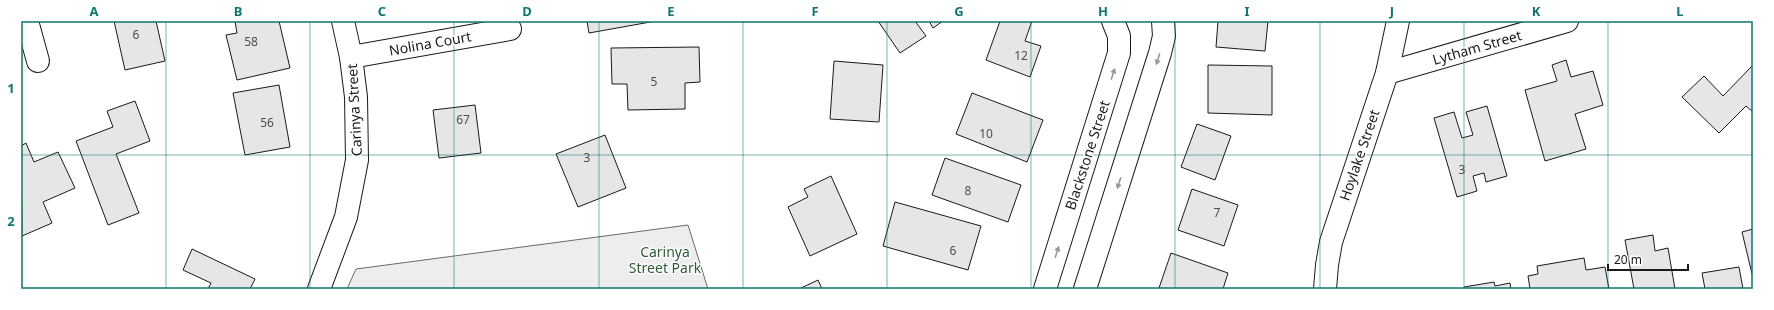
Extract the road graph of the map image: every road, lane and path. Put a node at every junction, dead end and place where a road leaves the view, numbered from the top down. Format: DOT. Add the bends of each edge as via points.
graph roads {
  1 [pos="27,21"];
  2 [pos="344,21"];
  3 [pos="1113,21"];
  4 [pos="1163,21"];
  5 [pos="1398,21"];
  6 [pos="1567,21"];
  7 [pos="510,29"];
  8 [pos="351,57"];
  9 [pos="38,61"];
  10 [pos="1386,73"];
  11 [pos="319,289"];
  12 [pos="1045,289"];
  13 [pos="1085,289"];
  14 [pos="1325,289"];
  1 -- 9 [label="street"];
  2 -- 8 [label="street, Carinya Street"];
  12 -- 3 [label="street, Blackstone Street, one-way" via="1118,57 1119,36"];
  4 -- 13 [label="street, one-way" via="1164,36 1160,53"];
  5 -- 10 [label="street, Hoylake Street"];
  6 -- 10 [label="street, Lytham Street"];
  7 -- 8 [label="street, Nolina Court"];
  8 -- 11 [label="street, Carinya Street" via="356,97 357,160 346,217"];
  10 -- 14 [label="street, Hoylake Street" via="1331,242"];
}
